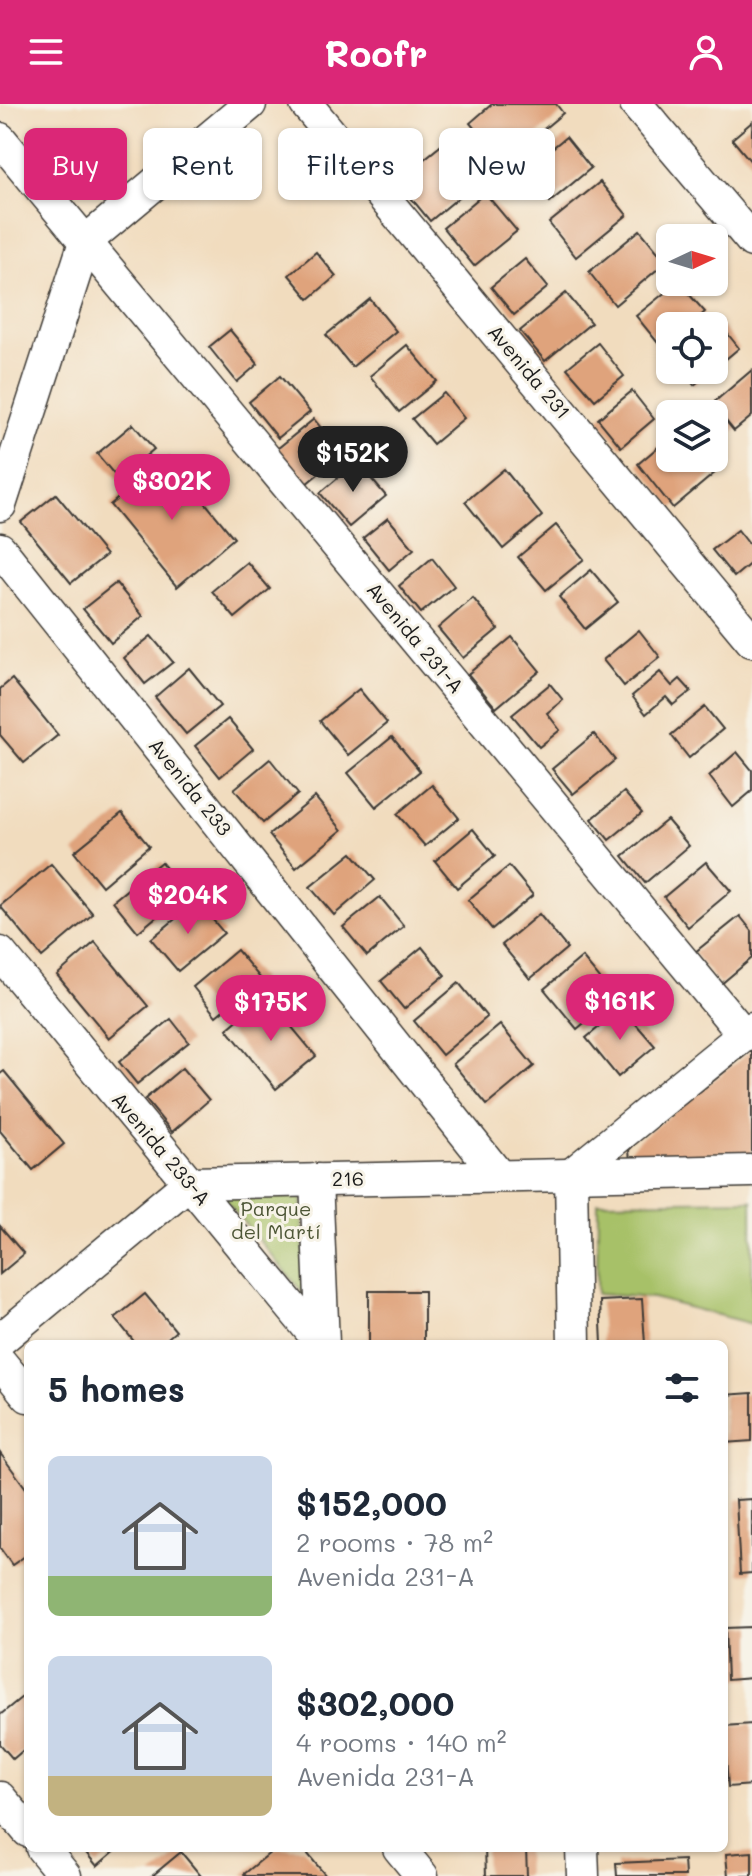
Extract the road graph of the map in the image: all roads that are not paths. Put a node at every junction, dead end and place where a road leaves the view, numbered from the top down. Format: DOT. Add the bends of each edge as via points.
graph roads {
  1 [pos="250,104"];
  2 [pos="306,104"];
  3 [pos="636,104"];
  4 [pos="0,139"];
  5 [pos="752,241"];
  6 [pos="85,242"];
  7 [pos="0,505"];
  8 [pos="0,549"];
  9 [pos="752,641"];
  10 [pos="0,953"];
  11 [pos="748,1031"];
  12 [pos="752,1171"];
  13 [pos="571,1175"];
  14 [pos="499,1176"];
  15 [pos="316,1180"];
  16 [pos="189,1183"];
  17 [pos="0,1340"];
  18 [pos="319,1340"];
  19 [pos="322,1340"];
  20 [pos="574,1340"];
  21 [pos="0,1362"];
  22 [pos="24,1391"];
  23 [pos="0,1798"];
  24 [pos="24,1826"];
  25 [pos="45,1852"];
  26 [pos="402,1852"];
  27 [pos="582,1852"];
  28 [pos="65,1876"];
  29 [pos="422,1876"];
  30 [pos="583,1876"];
  1 -- 6 [label="street"];
  2 -- 9 [label="street, Avenida 231"];
  3 -- 5 [label="street"];
  4 -- 6 [label="street, Avenida 231-A"];
  6 -- 7 [label="street"];
  6 -- 11 [label="street, Avenida 231-A"];
  8 -- 14 [label="street, Avenida 233"];
  10 -- 16 [label="street, Avenida 233-A"];
  11 -- 13 [label="street"];
  12 -- 13 [label="street, 216"];
  13 -- 14 [label="street, 216"];
  13 -- 20 [label="street"];
  14 -- 15 [label="street, 216"];
  15 -- 16 [label="street, 216"];
  15 -- 19 [label="street, Avenida 233-A"];
  16 -- 17 [label="street"];
  16 -- 18 [label="street, Avenida 233-A"];
  21 -- 22 [label="street"];
  23 -- 24 [label="street"];
  25 -- 28 [label="street"];
  26 -- 29 [label="street"];
  27 -- 30 [label="street"];
}
